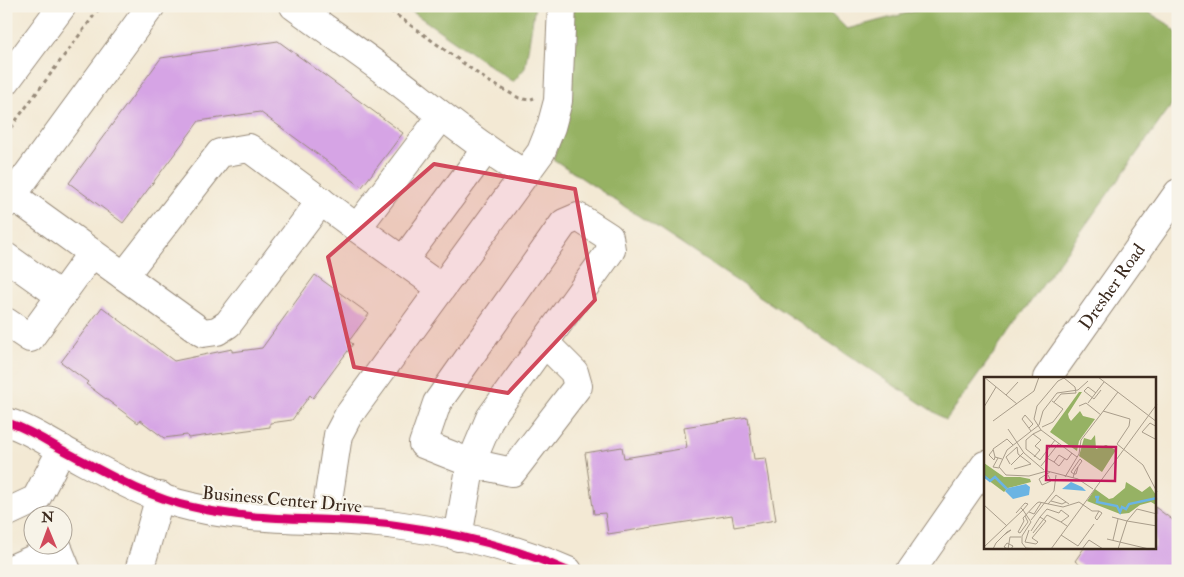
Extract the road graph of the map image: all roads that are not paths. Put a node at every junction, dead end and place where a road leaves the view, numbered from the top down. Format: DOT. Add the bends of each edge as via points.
graph roads {
  1 [pos="62,6"];
  2 [pos="151,6"];
  3 [pos="294,6"];
  4 [pos="562,6"];
  5 [pos="6,81"];
  6 [pos="441,117"];
  7 [pos="486,149"];
  8 [pos="524,174"];
  9 [pos="1178,193"];
  10 [pos="9,199"];
  11 [pos="321,201"];
  12 [pos="357,228"];
  13 [pos="92,253"];
  14 [pos="6,257"];
  15 [pos="403,261"];
  16 [pos="124,276"];
  17 [pos="441,288"];
  18 [pos="61,296"];
  19 [pos="6,322"];
  20 [pos="545,343"];
  21 [pos="1048,377"];
  22 [pos="6,422"];
  23 [pos="62,449"];
  24 [pos="471,463"];
  25 [pos="984,466"];
  26 [pos="160,496"];
  27 [pos="41,504"];
  28 [pos="22,510"];
  29 [pos="6,513"];
  30 [pos="325,520"];
  31 [pos="458,537"];
  32 [pos="60,555"];
  33 [pos="6,571"];
  34 [pos="139,571"];
  35 [pos="568,571"];
  36 [pos="911,571"];
  1 -- 5 [label="street"];
  2 -- 10 [label="street"];
  3 -- 6 [label="street"];
  4 -- 8 [label="street" via="558,101 541,152"];
  6 -- 7 [label="street"];
  6 -- 12 [label="street"];
  7 -- 8 [label="street"];
  7 -- 15 [label="street"];
  8 -- 17 [label="street"];
  9 -- 21 [label="street, Dresher Road"];
  10 -- 13 [label="street"];
  11 -- 12 [label="street"];
  11 -- 16 [label="street" via="249,148 220,153"];
  11 -- 16 [label="street" via="228,324 217,331 202,333"];
  12 -- 15 [label="street"];
  13 -- 16 [label="street"];
  13 -- 18 [label="street"];
  14 -- 18 [label="street"];
  15 -- 17 [label="street"];
  17 -- 30 [label="street" via="338,434"];
  18 -- 19 [label="street" via="30,338"];
  20 -- 24 [label="street" via="490,418"];
  20 -- 24 [label="street" via="574,372 578,386 512,472"];
  20 -- 24 [label="street" via="610,250 609,237 578,217 564,224 437,403 423,444"];
  22 -- 23 [label="street, Business Center Drive"];
  23 -- 26 [label="street, Business Center Drive" via="121,482"];
  23 -- 27 [label="street"];
  24 -- 31 [label="street"];
  25 -- 36 [label="street"];
  26 -- 30 [label="street, Business Center Drive" via="192,507 254,516"];
  26 -- 34 [label="street"];
  28 -- 29 [label="street"];
  30 -- 31 [label="street, Business Center Drive" via="396,525"];
  31 -- 35 [label="street, Business Center Drive" via="515,551"];
  32 -- 33 [label="street"];
}
